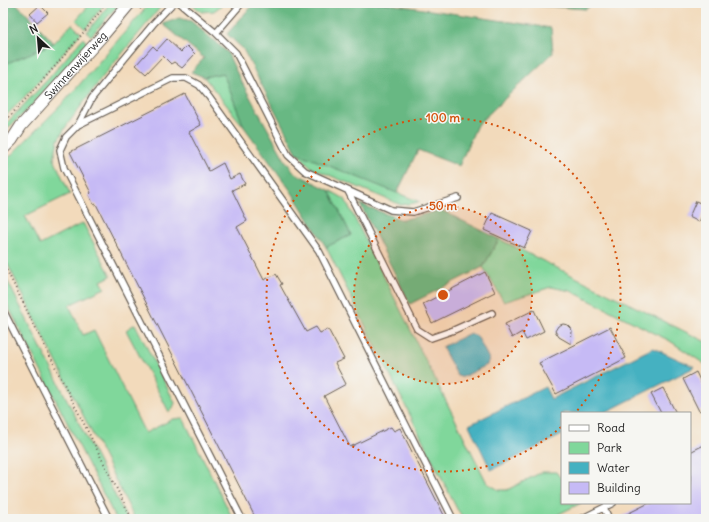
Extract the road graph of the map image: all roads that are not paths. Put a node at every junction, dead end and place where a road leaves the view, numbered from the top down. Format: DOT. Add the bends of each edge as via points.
graph roads {
  1 [pos="130,3"];
  2 [pos="173,3"];
  3 [pos="180,3"];
  4 [pos="242,3"];
  5 [pos="216,33"];
  6 [pos="78,125"];
  7 [pos="21,126"];
  8 [pos="3,139"];
  9 [pos="3,149"];
  10 [pos="348,191"];
  11 [pos="458,198"];
  12 [pos="3,310"];
  13 [pos="492,313"];
  14 [pos="611,504"];
  15 [pos="604,508"];
  16 [pos="109,519"];
  17 [pos="242,519"];
  18 [pos="453,519"];
  19 [pos="581,519"];
  20 [pos="609,519"];
  1 -- 7 [label="street, Swinnenwijerweg"];
  2 -- 6 [label="lane" via="92,98"];
  3 -- 5 [label="lane"];
  4 -- 5 [label="lane"];
  5 -- 10 [label="lane" via="236,52 288,155 305,170"];
  6 -- 17 [label="lane" via="66,137 60,150 64,168"];
  6 -- 18 [label="lane" via="173,78 186,78 199,85 319,251"];
  7 -- 8 [label="street, Swinnenwijerweg"];
  7 -- 9 [label="street, Swinnenwijerweg"];
  10 -- 11 [label="lane" via="390,210 413,212"];
  10 -- 13 [label="lane" via="417,329 431,338"];
  12 -- 16 [label="lane"];
  14 -- 15 [label="lane"];
  15 -- 19 [label="lane"];
  15 -- 20 [label="lane"];
}
